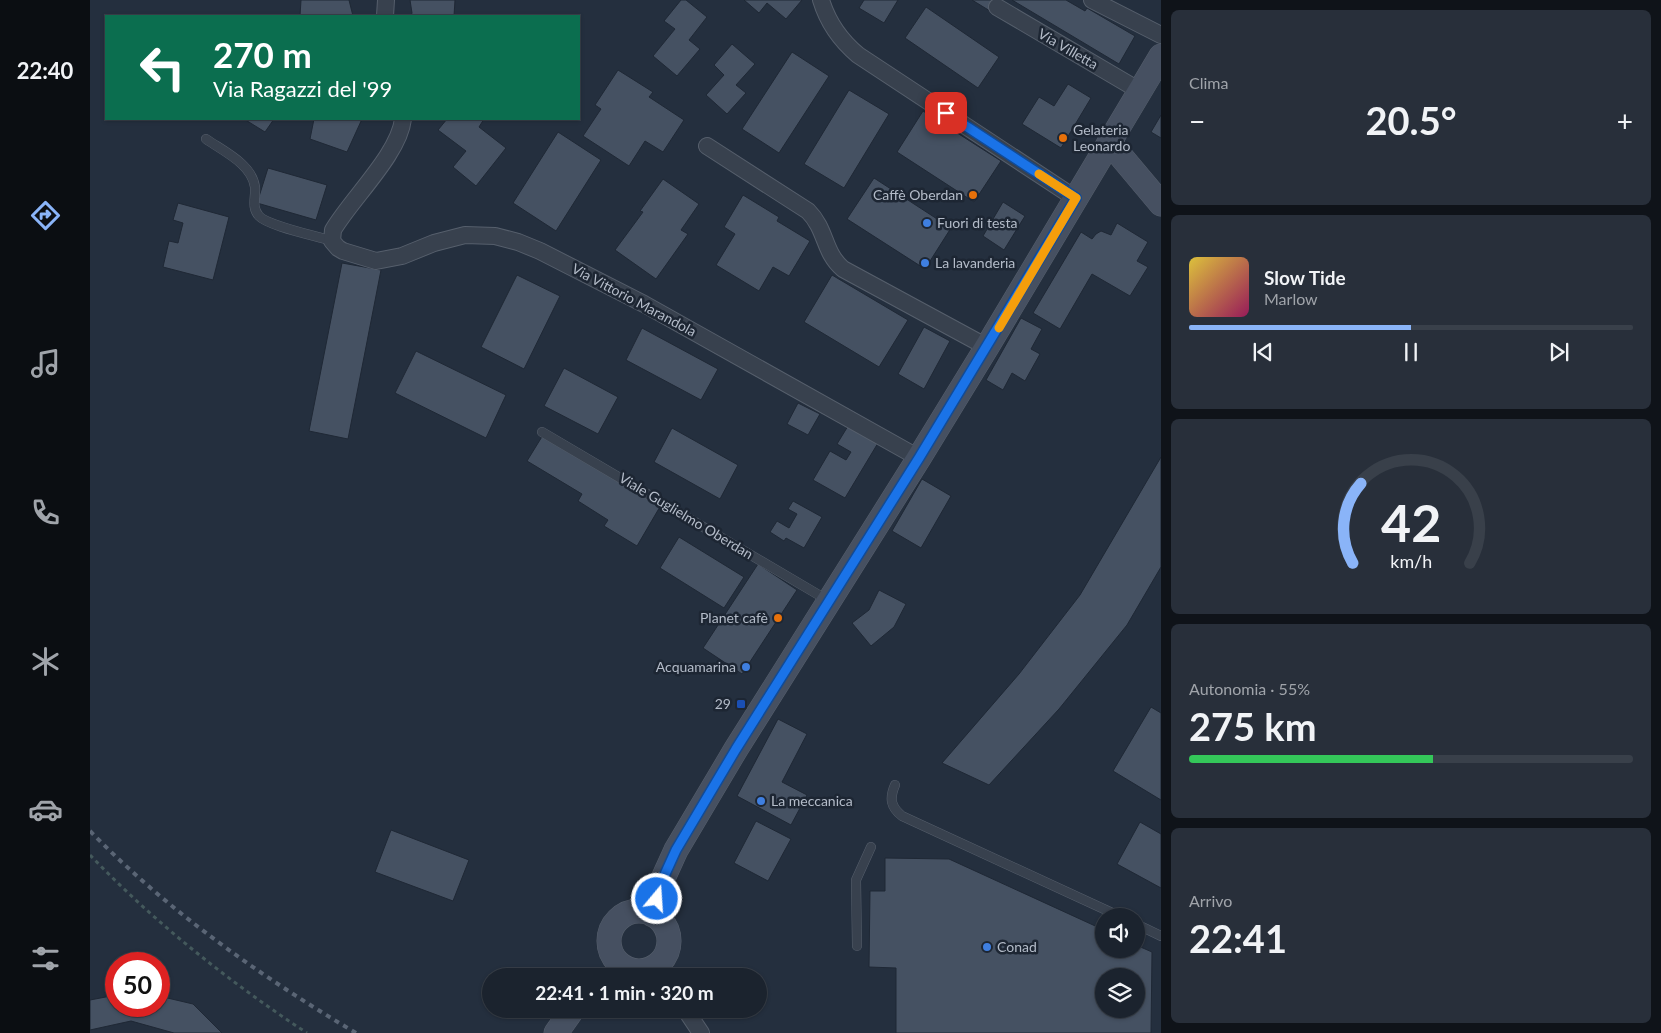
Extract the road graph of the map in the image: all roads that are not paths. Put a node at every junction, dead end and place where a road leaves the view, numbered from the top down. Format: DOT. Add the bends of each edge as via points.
graph roads {
  1 [pos="386,0"];
  2 [pos="821,0"];
  3 [pos="1092,0"];
  4 [pos="996,7"];
  5 [pos="385,15"];
  6 [pos="1161,35"];
  7 [pos="1161,56"];
  8 [pos="1140,91"];
  9 [pos="403,120"];
  10 [pos="206,139"];
  11 [pos="1109,142"];
  12 [pos="707,146"];
  13 [pos="1076,198"];
  14 [pos="1161,204"];
  15 [pos="332,241"];
  16 [pos="988,347"];
  17 [pos="542,432"];
  18 [pos="919,458"];
  19 [pos="829,601"];
  20 [pos="895,785"];
  21 [pos="871,847"];
  22 [pos="1102,908"];
  23 [pos="653,915"];
  24 [pos="1145,928"];
  25 [pos="1161,936"];
  26 [pos="857,946"];
  27 [pos="612,968"];
  28 [pos="661,968"];
  29 [pos="567,1018"];
  30 [pos="691,1018"];
  31 [pos="556,1033"];
  32 [pos="701,1033"];
  1 -- 5 [label="street"];
  2 -- 13 [label="street" via="837,34 858,55"];
  3 -- 6 [label="street"];
  4 -- 8 [label="street, Via Villetta"];
  7 -- 8 [label="main road"];
  8 -- 11 [label="main road"];
  9 -- 15 [label="street" via="397,140 336,225"];
  10 -- 15 [label="lane, Via Vittorio Marandola" via="237,160 250,175 255,186 254,206 259,216 276,225"];
  11 -- 13 [label="main road"];
  11 -- 14 [label="main road"];
  12 -- 16 [label="street" via="808,212 819,225 830,253 843,269"];
  13 -- 16 [label="main road"];
  15 -- 18 [label="street, Via Vittorio Marandola" via="343,251 376,261 465,235 495,236 518,242 644,304"];
  16 -- 18 [label="main road"];
  17 -- 19 [label="lane, Viale Guglielmo Oberdan"];
  18 -- 19 [label="main road"];
  19 -- 23 [label="main road" via="676,850 661,883"];
  20 -- 22 [label="lane" via="892,803 902,816"];
  21 -- 26 [label="lane" via="856,880"];
  23 -- 27 [label="main road" via="638,911 628,913 614,925 609,943"];
  23 -- 28 [label="main road" via="668,932 668,951"];
  24 -- 25 [label="lane"];
  29 -- 31 [label="main road"];
  30 -- 32 [label="street"];
}
